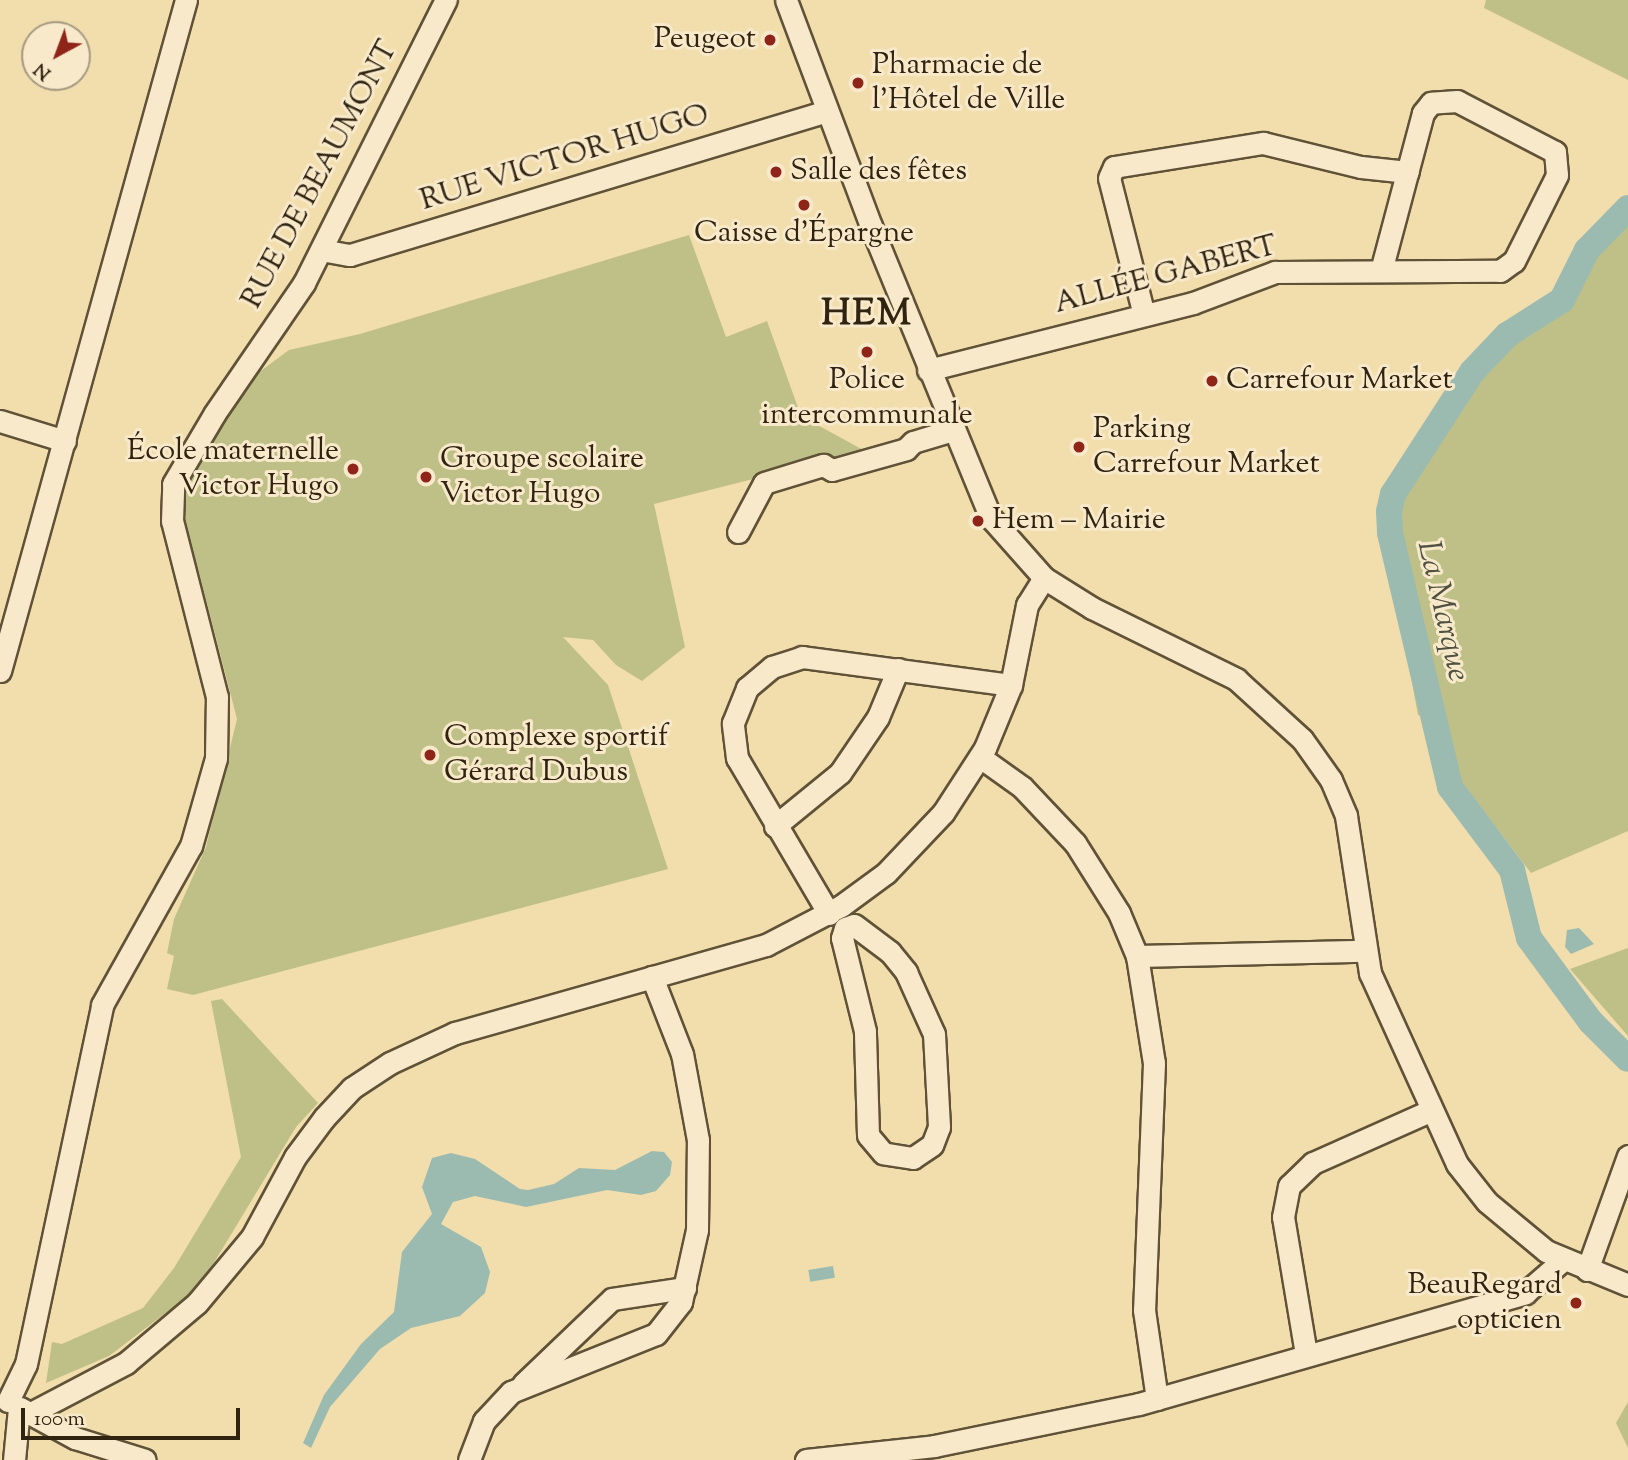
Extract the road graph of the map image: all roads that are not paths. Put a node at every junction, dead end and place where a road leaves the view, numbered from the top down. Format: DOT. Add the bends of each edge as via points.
graph roads {
  1 [pos="186,0"];
  2 [pos="195,0"];
  3 [pos="446,0"];
  4 [pos="786,0"];
  5 [pos="168,75"];
  6 [pos="827,111"];
  7 [pos="1408,172"];
  8 [pos="321,250"];
  9 [pos="1381,271"];
  10 [pos="1144,315"];
  11 [pos="928,370"];
  12 [pos="0,421"];
  13 [pos="953,430"];
  14 [pos="65,441"];
  15 [pos="738,532"];
  16 [pos="1044,578"];
  17 [pos="898,669"];
  18 [pos="0,671"];
  19 [pos="1011,685"];
  20 [pos="981,757"];
  21 [pos="775,826"];
  22 [pos="836,917"];
  23 [pos="1364,951"];
  24 [pos="1138,956"];
  25 [pos="652,977"];
  26 [pos="1430,1111"];
  27 [pos="1628,1156"];
  28 [pos="1563,1260"];
  29 [pos="1587,1270"];
  30 [pos="1628,1285"];
  31 [pos="685,1288"];
  32 [pos="1306,1354"];
  33 [pos="519,1389"];
  34 [pos="1157,1399"];
  35 [pos="19,1408"];
  36 [pos="15,1453"];
  37 [pos="145,1460"];
  38 [pos="469,1460"];
  39 [pos="806,1460"];
  1 -- 5 [label="street"];
  2 -- 5 [label="street"];
  3 -- 8 [label="street, RUE DE BEAUMONT"];
  4 -- 6 [label="street"];
  5 -- 14 [label="street"];
  6 -- 8 [label="street, RUE VICTOR HUGO" via="350,255"];
  6 -- 11 [label="street"];
  7 -- 9 [label="street, ALLÉE GABERT"];
  7 -- 9 [label="street, ALLÉE GABERT" via="1423,113 1431,103 1445,98 1549,147 1560,165 1514,261 1505,268"];
  7 -- 10 [label="street" via="1255,143 1114,167 1109,178"];
  8 -- 35 [label="street, RUE DE BEAUMONT" via="304,283 208,424 170,493 172,521 217,697 216,758 191,846 102,1005"];
  9 -- 10 [label="street, ALLÉE GABERT" via="1275,272 1201,300"];
  10 -- 11 [label="street, ALLÉE GABERT"];
  11 -- 13 [label="street"];
  12 -- 14 [label="street"];
  13 -- 15 [label="street" via="832,470 823,466 764,483"];
  13 -- 16 [label="street" via="990,518"];
  14 -- 18 [label="street"];
  16 -- 19 [label="street" via="1027,605"];
  16 -- 23 [label="street" via="1092,608 1236,679 1302,739 1331,780 1346,816"];
  17 -- 19 [label="street"];
  17 -- 21 [label="street" via="878,717 840,773"];
  17 -- 21 [label="street" via="802,657 772,667 747,688 735,714 734,750"];
  19 -- 20 [label="street"];
  20 -- 22 [label="street" via="919,841"];
  20 -- 24 [label="street" via="1022,787 1075,843 1119,914"];
  21 -- 22 [label="street"];
  22 -- 22 [label="street" via="867,1046 868,1135 883,1153 913,1158 932,1145 939,1126 938,1056 930,1020 914,984 890,951"];
  22 -- 25 [label="street" via="754,949"];
  23 -- 24 [label="street"];
  23 -- 26 [label="street"];
  24 -- 34 [label="street" via="1154,1063 1144,1299"];
  25 -- 31 [label="street" via="682,1054 698,1140 698,1216"];
  25 -- 35 [label="street" via="441,1037 371,1075 343,1096 314,1130 252,1237 197,1303 126,1363"];
  26 -- 28 [label="street" via="1477,1191 1527,1237"];
  26 -- 32 [label="street" via="1313,1163 1289,1186 1283,1217"];
  27 -- 29 [label="street"];
  28 -- 29 [label="street"];
  28 -- 32 [label="street" via="1525,1293"];
  29 -- 30 [label="street"];
  31 -- 33 [label="street" via="674,1316 656,1334"];
  31 -- 33 [label="street" via="612,1299"];
  32 -- 34 [label="street"];
  33 -- 38 [label="street" via="497,1404 484,1421"];
  34 -- 39 [label="street" via="934,1446"];
  35 -- 36 [label="street, RUE DE BEAUMONT"];
  35 -- 37 [label="street" via="75,1438"];
}
